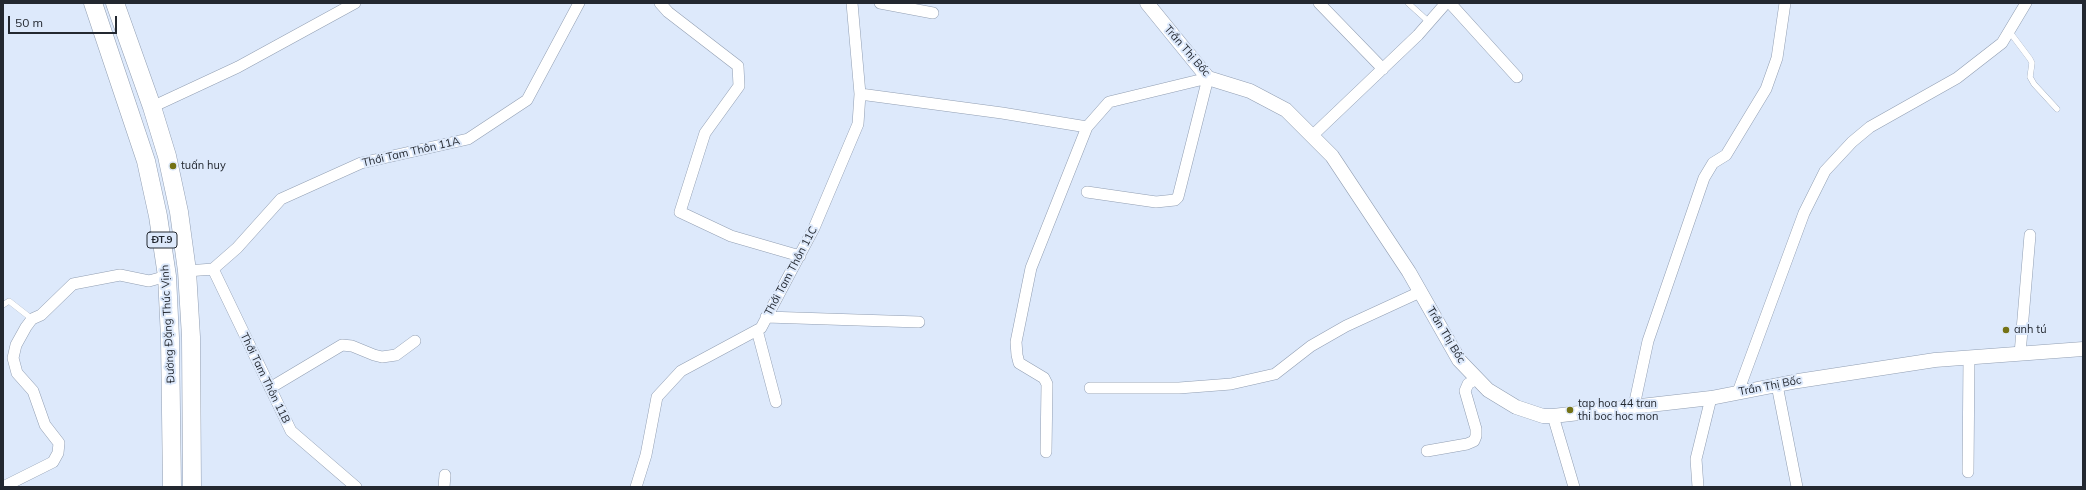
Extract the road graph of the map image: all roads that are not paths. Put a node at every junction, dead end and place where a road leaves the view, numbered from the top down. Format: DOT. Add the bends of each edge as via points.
graph roads {
  1 [pos="92,3"];
  2 [pos="355,3"];
  3 [pos="579,3"];
  4 [pos="660,3"];
  5 [pos="852,3"];
  6 [pos="880,3"];
  7 [pos="1147,3"];
  8 [pos="1319,3"];
  9 [pos="1408,3"];
  10 [pos="1446,3"];
  11 [pos="1450,3"];
  12 [pos="1785,3"];
  13 [pos="2026,3"];
  14 [pos="120,4"];
  15 [pos="933,13"];
  16 [pos="1429,22"];
  17 [pos="2009,32"];
  18 [pos="1383,69"];
  19 [pos="1517,77"];
  20 [pos="1208,78"];
  21 [pos="860,94"];
  22 [pos="152,107"];
  23 [pos="2057,109"];
  24 [pos="1087,127"];
  25 [pos="1312,136"];
  26 [pos="1087,192"];
  27 [pos="2030,235"];
  28 [pos="800,256"];
  29 [pos="213,269"];
  30 [pos="187,271"];
  31 [pos="167,276"];
  32 [pos="1420,292"];
  33 [pos="3,305"];
  34 [pos="766,317"];
  35 [pos="32,319"];
  36 [pos="919,322"];
  37 [pos="757,330"];
  38 [pos="415,341"];
  39 [pos="2083,350"];
  40 [pos="2020,354"];
  41 [pos="1969,358"];
  42 [pos="1476,379"];
  43 [pos="1777,385"];
  44 [pos="270,388"];
  45 [pos="1090,388"];
  46 [pos="1738,392"];
  47 [pos="1711,398"];
  48 [pos="776,402"];
  49 [pos="1634,406"];
  50 [pos="1553,416"];
  51 [pos="1427,451"];
  52 [pos="1046,452"];
  53 [pos="1968,472"];
  54 [pos="445,475"];
  55 [pos="3,487"];
  56 [pos="172,487"];
  57 [pos="192,487"];
  58 [pos="356,487"];
  59 [pos="444,487"];
  60 [pos="636,487"];
  61 [pos="1574,487"];
  62 [pos="1698,487"];
  63 [pos="1797,487"];
  1 -- 31 [label="main road, Đường Đặng Thúc Vịnh / ĐT.9" via="146,162 158,216"];
  2 -- 22 [label="street" via="238,67"];
  3 -- 29 [label="street, Thới Tam Thôn 11A" via="527,100 468,139 361,163 281,199 237,248"];
  4 -- 28 [label="street" via="738,66 739,86 705,133 680,212 730,236"];
  5 -- 21 [label="street, Thới Tam Thôn 11C"];
  6 -- 15 [label="street"];
  7 -- 20 [label="street, Trần Thị Bốc"];
  8 -- 18 [label="street"];
  9 -- 16 [label="lane"];
  10 -- 16 [label="street"];
  11 -- 19 [label="street"];
  12 -- 49 [label="street" via="1777,58 1766,88 1726,155 1713,163 1704,178 1648,341"];
  13 -- 17 [label="street"];
  14 -- 22 [label="main road, Đường Đặng Thúc Vịnh / ĐT.9"];
  16 -- 18 [label="street"];
  17 -- 23 [label="lane" via="2032,63 2030,77 2034,84"];
  17 -- 46 [label="street" via="2002,43 1957,78 1870,127 1825,171 1804,213"];
  18 -- 25 [label="street"];
  20 -- 24 [label="street" via="1109,102"];
  20 -- 25 [label="street, Trần Thị Bốc" via="1250,91 1286,110"];
  20 -- 26 [label="street" via="1178,198 1156,202"];
  21 -- 24 [label="street"];
  21 -- 28 [label="street, Thới Tam Thôn 11C" via="858,124"];
  22 -- 30 [label="main road, Đường Đặng Thúc Vịnh / ĐT.9" via="167,156"];
  24 -- 52 [label="street" via="1031,268 1016,342 1020,363 1044,378 1047,384"];
  25 -- 32 [label="street, Trần Thị Bốc" via="1332,156"];
  27 -- 40 [label="street"];
  28 -- 34 [label="street, Thới Tam Thôn 11C"];
  29 -- 30 [label="street"];
  29 -- 44 [label="street, Thới Tam Thôn 11B"];
  30 -- 57 [label="main road, Đường Đặng Thúc Vịnh / ĐT.9"];
  31 -- 35 [label="street" via="149,281 120,274 74,284 41,315"];
  31 -- 56 [label="main road, Đường Đặng Thúc Vịnh / ĐT.9"];
  32 -- 42 [label="street, Trần Thị Bốc" via="1459,360"];
  32 -- 45 [label="street" via="1346,326 1311,346 1275,374 1231,384 1179,388"];
  33 -- 35 [label="lane" via="9,300"];
  34 -- 36 [label="street"];
  34 -- 37 [label="street, Thới Tam Thôn 11C" via="761,328"];
  35 -- 55 [label="street" via="16,345 13,358 17,373 33,391 45,425 59,442 58,453 53,462"];
  37 -- 48 [label="street"];
  37 -- 60 [label="street, Thới Tam Thôn 11C" via="681,371 657,397 646,455"];
  38 -- 44 [label="street" via="396,355 382,356 374,356 352,346 342,345"];
  39 -- 40 [label="street, Trần Thị Bốc"];
  40 -- 41 [label="street, Trần Thị Bốc"];
  41 -- 43 [label="street, Trần Thị Bốc" via="1935,360"];
  41 -- 53 [label="street"];
  42 -- 50 [label="street, Trần Thị Bốc" via="1488,390 1516,407 1543,416"];
  42 -- 51 [label="street" via="1468,384 1465,391 1476,429 1474,441"];
  43 -- 46 [label="street, Trần Thị Bốc"];
  43 -- 63 [label="street"];
  44 -- 58 [label="street, Thới Tam Thôn 11B" via="291,431"];
  46 -- 47 [label="street, Trần Thị Bốc"];
  47 -- 49 [label="street, Trần Thị Bốc"];
  47 -- 62 [label="street" via="1696,459"];
  49 -- 50 [label="street, Trần Thị Bốc"];
  50 -- 61 [label="street"];
  54 -- 59 [label="street"];
}
